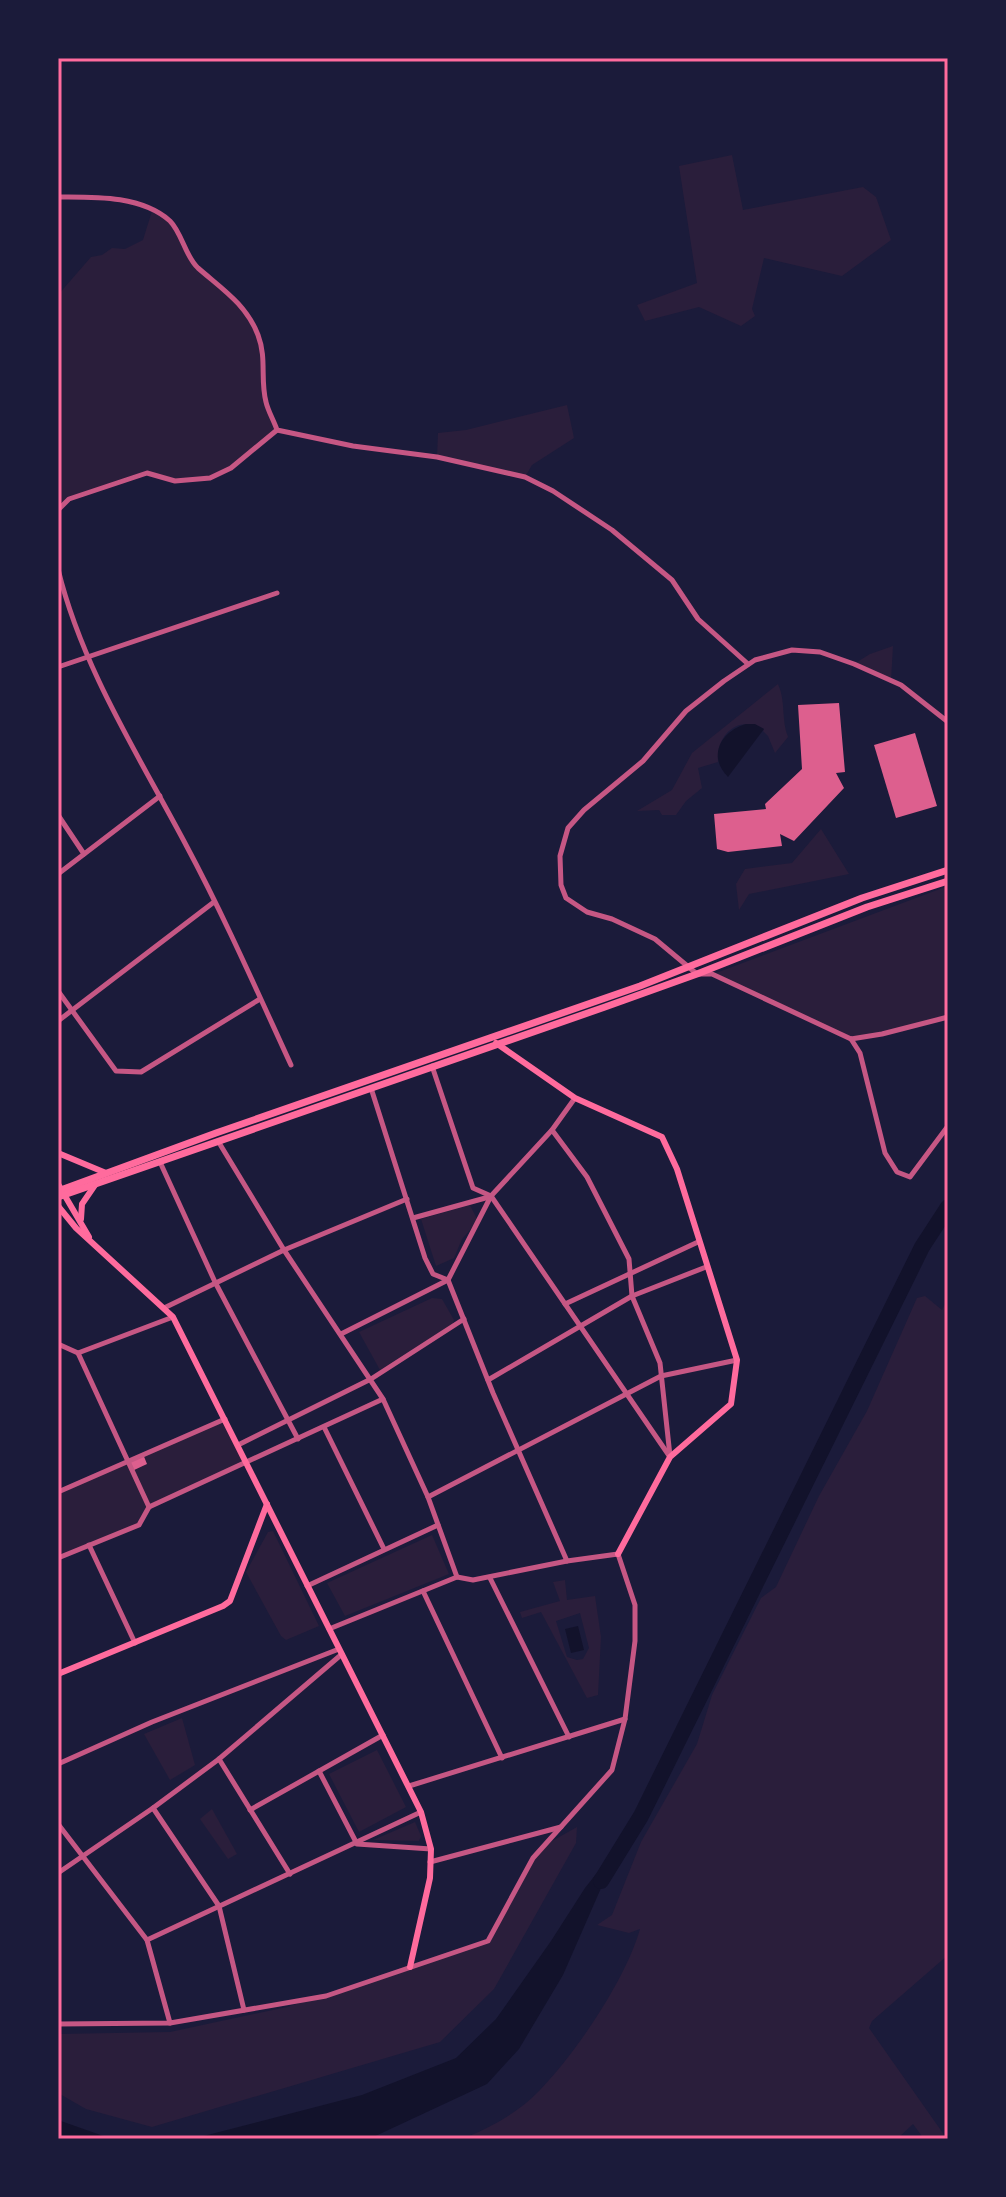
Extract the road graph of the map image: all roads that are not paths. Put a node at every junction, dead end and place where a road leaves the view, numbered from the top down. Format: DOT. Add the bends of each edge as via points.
graph roads {
  1 [pos="58,197"];
  2 [pos="277,430"];
  3 [pos="58,510"];
  4 [pos="58,569"];
  5 [pos="277,593"];
  6 [pos="87,656"];
  7 [pos="748,664"];
  8 [pos="58,667"];
  9 [pos="948,722"];
  10 [pos="160,796"];
  11 [pos="58,815"];
  12 [pos="84,854"];
  13 [pos="948,870"];
  14 [pos="58,874"];
  15 [pos="948,881"];
  16 [pos="214,902"];
  17 [pos="689,968"];
  18 [pos="697,974"];
  19 [pos="58,991"];
  20 [pos="260,999"];
  21 [pos="72,1011"];
  22 [pos="948,1017"];
  23 [pos="58,1021"];
  24 [pos="851,1039"];
  25 [pos="496,1043"];
  26 [pos="291,1065"];
  27 [pos="432,1066"];
  28 [pos="371,1088"];
  29 [pos="575,1098"];
  30 [pos="948,1126"];
  31 [pos="552,1130"];
  32 [pos="217,1140"];
  33 [pos="58,1153"];
  34 [pos="160,1162"];
  35 [pos="106,1173"];
  36 [pos="95,1185"];
  37 [pos="61,1191"];
  38 [pos="491,1196"];
  39 [pos="407,1199"];
  40 [pos="58,1206"];
  41 [pos="58,1217"];
  42 [pos="413,1218"];
  43 [pos="80,1227"];
  44 [pos="698,1242"];
  45 [pos="284,1250"];
  46 [pos="706,1267"];
  47 [pos="630,1273"];
  48 [pos="448,1280"];
  49 [pos="215,1282"];
  50 [pos="632,1296"];
  51 [pos="565,1304"];
  52 [pos="164,1308"];
  53 [pos="173,1317"];
  54 [pos="464,1319"];
  55 [pos="580,1326"];
  56 [pos="341,1334"];
  57 [pos="58,1344"];
  58 [pos="78,1353"];
  59 [pos="737,1360"];
  60 [pos="661,1376"];
  61 [pos="371,1379"];
  62 [pos="488,1380"];
  63 [pos="625,1393"];
  64 [pos="383,1399"];
  65 [pos="225,1419"];
  66 [pos="289,1421"];
  67 [pos="324,1427"];
  68 [pos="298,1439"];
  69 [pos="238,1445"];
  70 [pos="519,1451"];
  71 [pos="670,1457"];
  72 [pos="127,1461"];
  73 [pos="247,1463"];
  74 [pos="58,1492"];
  75 [pos="428,1497"];
  76 [pos="267,1504"];
  77 [pos="149,1507"];
  78 [pos="438,1525"];
  79 [pos="89,1545"];
  80 [pos="384,1549"];
  81 [pos="618,1554"];
  82 [pos="58,1558"];
  83 [pos="567,1561"];
  84 [pos="457,1577"];
  85 [pos="490,1578"];
  86 [pos="307,1586"];
  87 [pos="423,1591"];
  88 [pos="329,1629"];
  89 [pos="135,1643"];
  90 [pos="341,1652"];
  91 [pos="58,1674"];
  92 [pos="625,1719"];
  93 [pos="383,1735"];
  94 [pos="569,1737"];
  95 [pos="502,1758"];
  96 [pos="219,1759"];
  97 [pos="58,1764"];
  98 [pos="319,1771"];
  99 [pos="409,1786"];
  100 [pos="153,1808"];
  101 [pos="250,1810"];
  102 [pos="421,1812"];
  103 [pos="58,1824"];
  104 [pos="561,1827"];
  105 [pos="357,1844"];
  106 [pos="431,1849"];
  107 [pos="80,1856"];
  108 [pos="430,1862"];
  109 [pos="58,1863"];
  110 [pos="69,1864"];
  111 [pos="58,1873"];
  112 [pos="290,1874"];
  113 [pos="219,1906"];
  114 [pos="147,1940"];
  115 [pos="410,1967"];
  116 [pos="244,2010"];
  117 [pos="170,2023"];
  118 [pos="58,2024"];
  1 -- 2 [label="street" via="141,205 171,222 195,265 247,312 265,362 266,402"];
  2 -- 3 [label="street" via="231,468 210,478 175,481 147,473 69,499"];
  2 -- 7 [label="street" via="525,477 612,530 672,580 698,619"];
  4 -- 6 [label="street"];
  5 -- 6 [label="street"];
  6 -- 8 [label="street"];
  6 -- 10 [label="street"];
  7 -- 9 [label="street" via="792,650 820,652 901,685"];
  7 -- 17 [label="street" via="686,711 643,761 584,810 568,828 560,856 561,885 575,906 655,939"];
  10 -- 12 [label="street"];
  10 -- 16 [label="street"];
  11 -- 12 [label="street"];
  12 -- 14 [label="street"];
  13 -- 17 [label="main road" via="862,898"];
  15 -- 18 [label="main road"];
  16 -- 20 [label="street"];
  16 -- 21 [label="street"];
  17 -- 18 [label="street"];
  17 -- 35 [label="main road"];
  18 -- 24 [label="street" via="712,974"];
  18 -- 25 [label="main road"];
  19 -- 21 [label="street"];
  20 -- 21 [label="street" via="141,1072 116,1071"];
  20 -- 26 [label="street"];
  21 -- 23 [label="street"];
  22 -- 24 [label="street"];
  24 -- 30 [label="street" via="860,1053 885,1153 897,1172 910,1177"];
  25 -- 27 [label="main road"];
  25 -- 29 [label="main road"];
  27 -- 28 [label="main road"];
  27 -- 38 [label="street" via="473,1188"];
  28 -- 32 [label="main road"];
  28 -- 39 [label="street"];
  29 -- 31 [label="street"];
  29 -- 44 [label="main road" via="662,1137"];
  31 -- 38 [label="street"];
  31 -- 47 [label="street" via="587,1177 629,1259"];
  32 -- 34 [label="main road"];
  32 -- 45 [label="street"];
  33 -- 35 [label="main road"];
  34 -- 36 [label="main road"];
  34 -- 49 [label="street"];
  35 -- 37 [label="main road"];
  36 -- 37 [label="main road"];
  36 -- 43 [label="main road" via="81,1207"];
  37 -- 43 [label="main road"];
  38 -- 42 [label="street"];
  38 -- 48 [label="street"];
  38 -- 51 [label="street"];
  39 -- 42 [label="street"];
  39 -- 45 [label="street"];
  40 -- 43 [label="main road"];
  41 -- 43 [label="main road"];
  42 -- 48 [label="street" via="433,1274"];
  43 -- 52 [label="main road"];
  44 -- 46 [label="main road"];
  44 -- 47 [label="street"];
  45 -- 49 [label="street"];
  45 -- 56 [label="street"];
  46 -- 50 [label="street"];
  46 -- 59 [label="main road"];
  47 -- 50 [label="street"];
  47 -- 51 [label="street"];
  48 -- 54 [label="street"];
  48 -- 56 [label="street"];
  49 -- 52 [label="street"];
  49 -- 66 [label="street"];
  50 -- 55 [label="street"];
  50 -- 60 [label="street"];
  51 -- 55 [label="street"];
  52 -- 53 [label="main road"];
  53 -- 58 [label="street"];
  53 -- 65 [label="main road"];
  54 -- 61 [label="street"];
  54 -- 62 [label="street"];
  55 -- 62 [label="street"];
  55 -- 63 [label="street"];
  56 -- 61 [label="street"];
  57 -- 58 [label="street"];
  58 -- 72 [label="street"];
  59 -- 60 [label="street"];
  59 -- 71 [label="main road" via="731,1404"];
  60 -- 63 [label="street"];
  60 -- 71 [label="street"];
  61 -- 64 [label="street"];
  61 -- 66 [label="street"];
  62 -- 70 [label="street"];
  63 -- 70 [label="street"];
  63 -- 71 [label="street"];
  64 -- 67 [label="street"];
  64 -- 75 [label="street"];
  65 -- 69 [label="main road"];
  65 -- 72 [label="street"];
  66 -- 68 [label="street"];
  66 -- 69 [label="street"];
  67 -- 68 [label="street"];
  67 -- 80 [label="street"];
  68 -- 73 [label="street"];
  69 -- 73 [label="main road"];
  70 -- 75 [label="street"];
  70 -- 83 [label="street"];
  71 -- 81 [label="main road"];
  72 -- 74 [label="street"];
  72 -- 77 [label="street"];
  73 -- 76 [label="main road"];
  73 -- 77 [label="street"];
  75 -- 78 [label="street"];
  76 -- 86 [label="main road"];
  76 -- 89 [label="main road" via="230,1601"];
  77 -- 79 [label="street" via="139,1525"];
  78 -- 80 [label="street"];
  78 -- 84 [label="street"];
  79 -- 82 [label="street"];
  79 -- 89 [label="street"];
  80 -- 86 [label="street"];
  81 -- 83 [label="street"];
  81 -- 92 [label="street" via="635,1605"];
  83 -- 85 [label="street"];
  84 -- 85 [label="street"];
  84 -- 87 [label="street"];
  85 -- 94 [label="street"];
  86 -- 88 [label="main road"];
  87 -- 88 [label="street"];
  87 -- 95 [label="street"];
  88 -- 90 [label="main road"];
  89 -- 91 [label="main road"];
  90 -- 93 [label="main road"];
  90 -- 96 [label="street"];
  90 -- 97 [label="street" via="152,1722"];
  92 -- 94 [label="street"];
  92 -- 104 [label="street" via="612,1770"];
  93 -- 98 [label="street"];
  93 -- 99 [label="main road"];
  94 -- 95 [label="street"];
  95 -- 99 [label="street"];
  96 -- 100 [label="street"];
  96 -- 101 [label="street"];
  98 -- 101 [label="street"];
  98 -- 105 [label="street"];
  99 -- 102 [label="main road"];
  100 -- 107 [label="street"];
  100 -- 113 [label="street"];
  101 -- 112 [label="street"];
  102 -- 105 [label="street"];
  102 -- 106 [label="main road"];
  103 -- 107 [label="street"];
  104 -- 108 [label="street"];
  104 -- 115 [label="street" via="533,1858 488,1941"];
  105 -- 106 [label="street"];
  105 -- 112 [label="street"];
  106 -- 108 [label="main road"];
  107 -- 110 [label="street"];
  107 -- 114 [label="street"];
  108 -- 115 [label="main road"];
  109 -- 110 [label="street"];
  110 -- 111 [label="street"];
  112 -- 113 [label="street"];
  113 -- 114 [label="street"];
  113 -- 116 [label="street"];
  114 -- 117 [label="street"];
  115 -- 116 [label="street" via="326,1996"];
  116 -- 117 [label="street"];
  117 -- 118 [label="street"];
}
